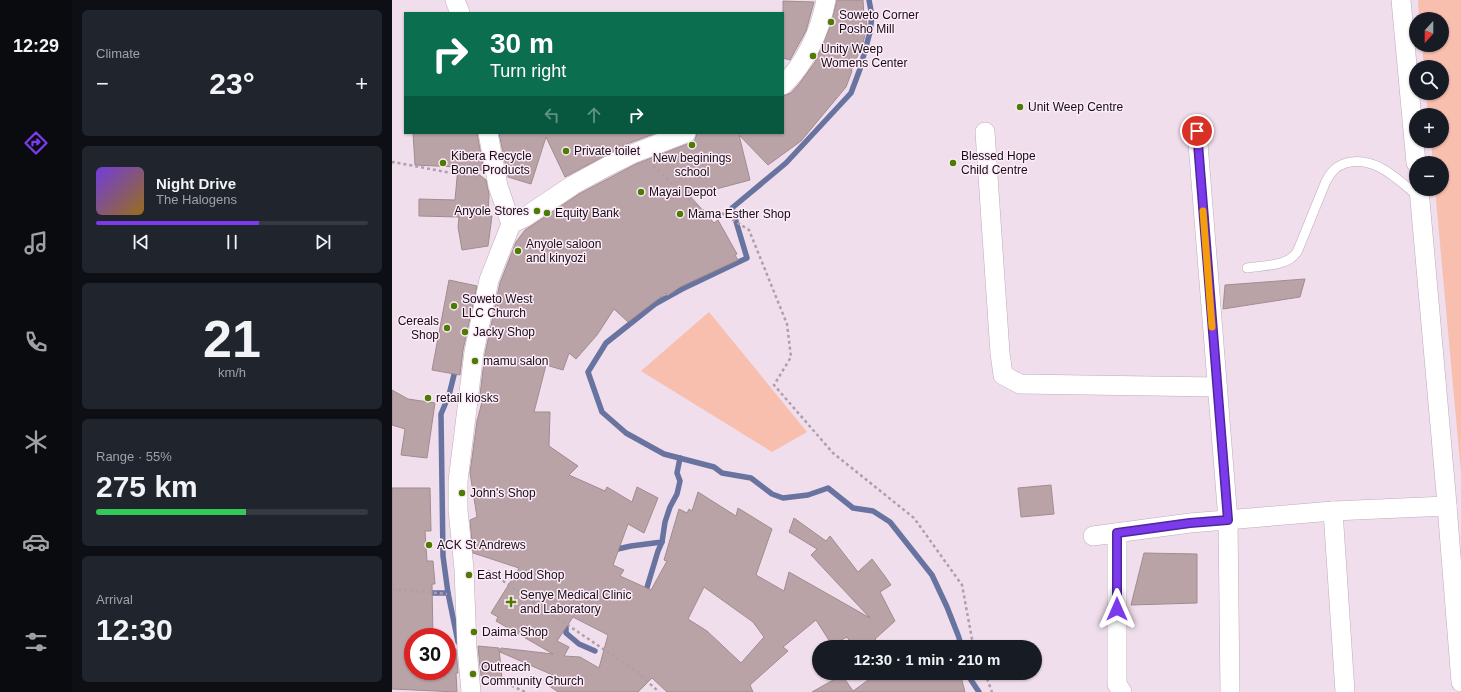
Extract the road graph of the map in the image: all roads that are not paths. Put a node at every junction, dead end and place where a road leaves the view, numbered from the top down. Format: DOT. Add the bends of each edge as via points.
graph roads {
  1 [pos="455,0"];
  2 [pos="826,0"];
  3 [pos="1401,0"];
  4 [pos="460,12"];
  5 [pos="784,84"];
  6 [pos="1197,131"];
  7 [pos="985,132"];
  8 [pos="488,134"];
  9 [pos="683,134"];
  10 [pos="1415,156"];
  11 [pos="1409,186"];
  12 [pos="1419,196"];
  13 [pos="510,224"];
  14 [pos="1247,268"];
  15 [pos="1217,387"];
  16 [pos="1448,506"];
  17 [pos="1333,511"];
  18 [pos="1228,520"];
  19 [pos="1117,533"];
  20 [pos="1093,536"];
  21 [pos="1461,682"];
  22 [pos="470,685"];
  23 [pos="1122,692"];
  24 [pos="1230,692"];
  25 [pos="1345,692"];
  1 -- 4 [label="street"];
  2 -- 5 [label="street" via="818,32 794,75"];
  3 -- 10 [label="street"];
  6 -- 15 [label="street"];
  7 -- 15 [label="street" via="1003,375 1020,384"];
  8 -- 13 [label="street" via="498,186"];
  9 -- 13 [label="street" via="632,154 573,185"];
  11 -- 14 [label="lane" via="1374,165 1361,162 1341,165 1331,172 1326,181 1294,256 1280,263"];
  12 -- 16 [label="street"];
  13 -- 22 [label="street" via="489,280 474,352 458,481"];
  15 -- 18 [label="street"];
  16 -- 17 [label="street"];
  16 -- 21 [label="street"];
  17 -- 18 [label="street"];
  17 -- 25 [label="street"];
  18 -- 19 [label="street"];
  18 -- 24 [label="street"];
  19 -- 20 [label="street"];
  19 -- 23 [label="street" via="1117,684"];
}
